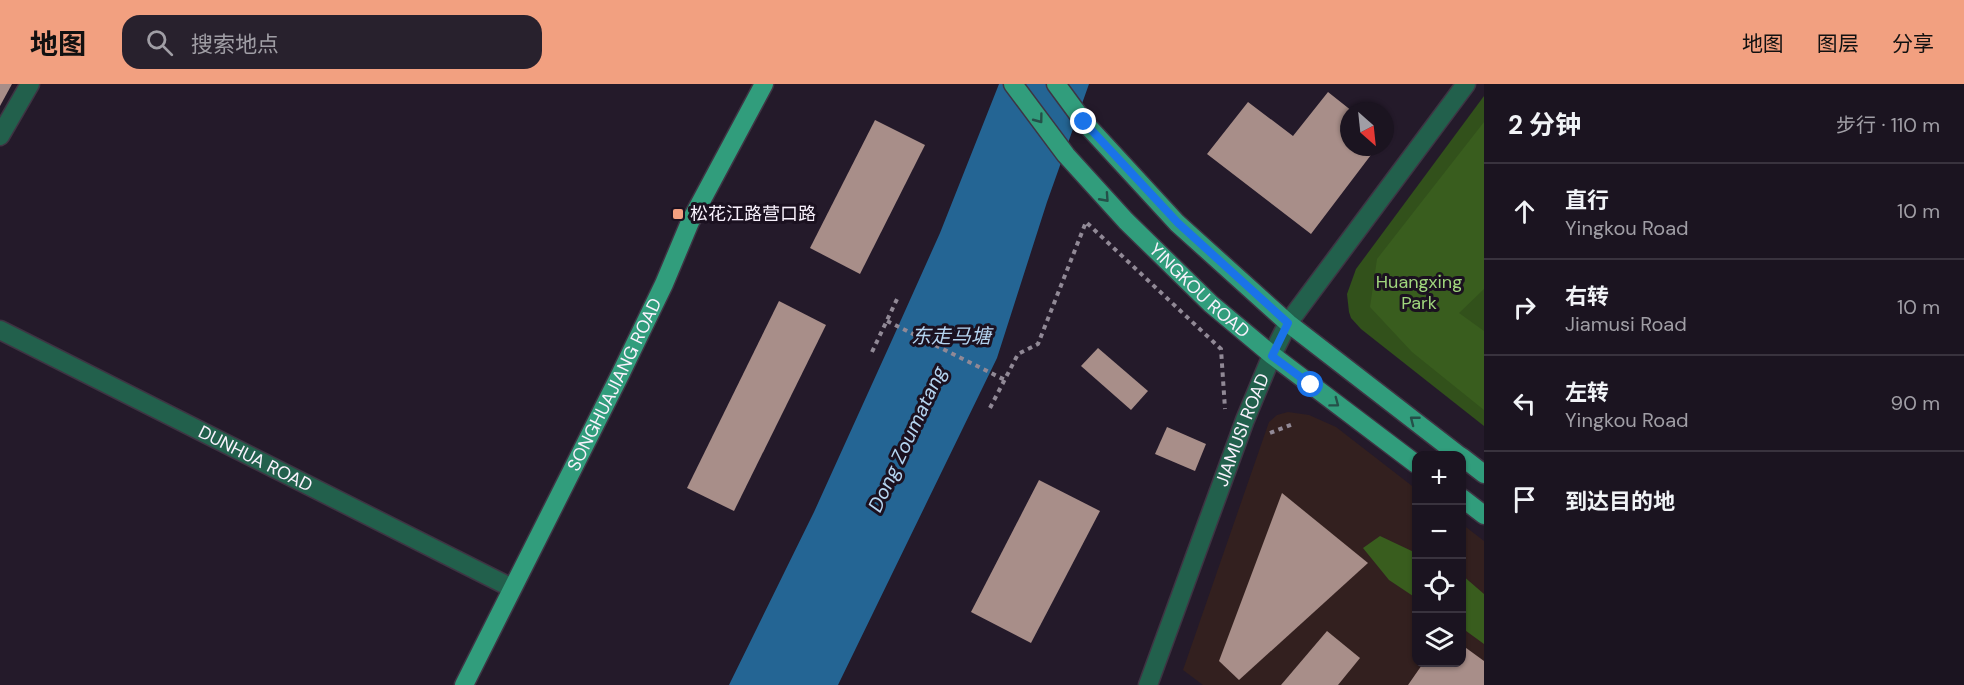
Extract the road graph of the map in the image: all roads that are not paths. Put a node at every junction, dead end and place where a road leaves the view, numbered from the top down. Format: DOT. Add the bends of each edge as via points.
graph roads {
  1 [pos="30,84"];
  2 [pos="764,84"];
  3 [pos="1013,84"];
  4 [pos="1056,84"];
  5 [pos="1466,84"];
  6 [pos="0,136"];
  7 [pos="1288,323"];
  8 [pos="0,330"];
  9 [pos="1272,356"];
  10 [pos="1454,451"];
  11 [pos="1466,460"];
  12 [pos="1412,461"];
  13 [pos="1484,474"];
  14 [pos="1466,501"];
  15 [pos="1484,514"];
  16 [pos="512,588"];
  17 [pos="464,685"];
  18 [pos="1148,685"];
  1 -- 6 [label="street"];
  2 -- 16 [label="main road, SONGHUAJIANG ROAD" via="690,222 659,295"];
  3 -- 9 [label="main road, YINGKOU ROAD, one-way" via="1066,155 1126,221 1211,304"];
  4 -- 7 [label="main road, YINGKOU ROAD" via="1084,122 1178,223"];
  5 -- 7 [label="street, JIAMUSI ROAD"];
  7 -- 9 [label="street, JIAMUSI ROAD"];
  10 -- 7 [label="main road, YINGKOU ROAD, one-way"];
  8 -- 16 [label="street, DUNHUA ROAD"];
  9 -- 12 [label="main road, YINGKOU ROAD, one-way"];
  9 -- 18 [label="street, JIAMUSI ROAD"];
  11 -- 13 [label="main road, YINGKOU ROAD"];
  14 -- 15 [label="main road"];
  16 -- 17 [label="main road, SONGHUAJIANG ROAD"];
}
